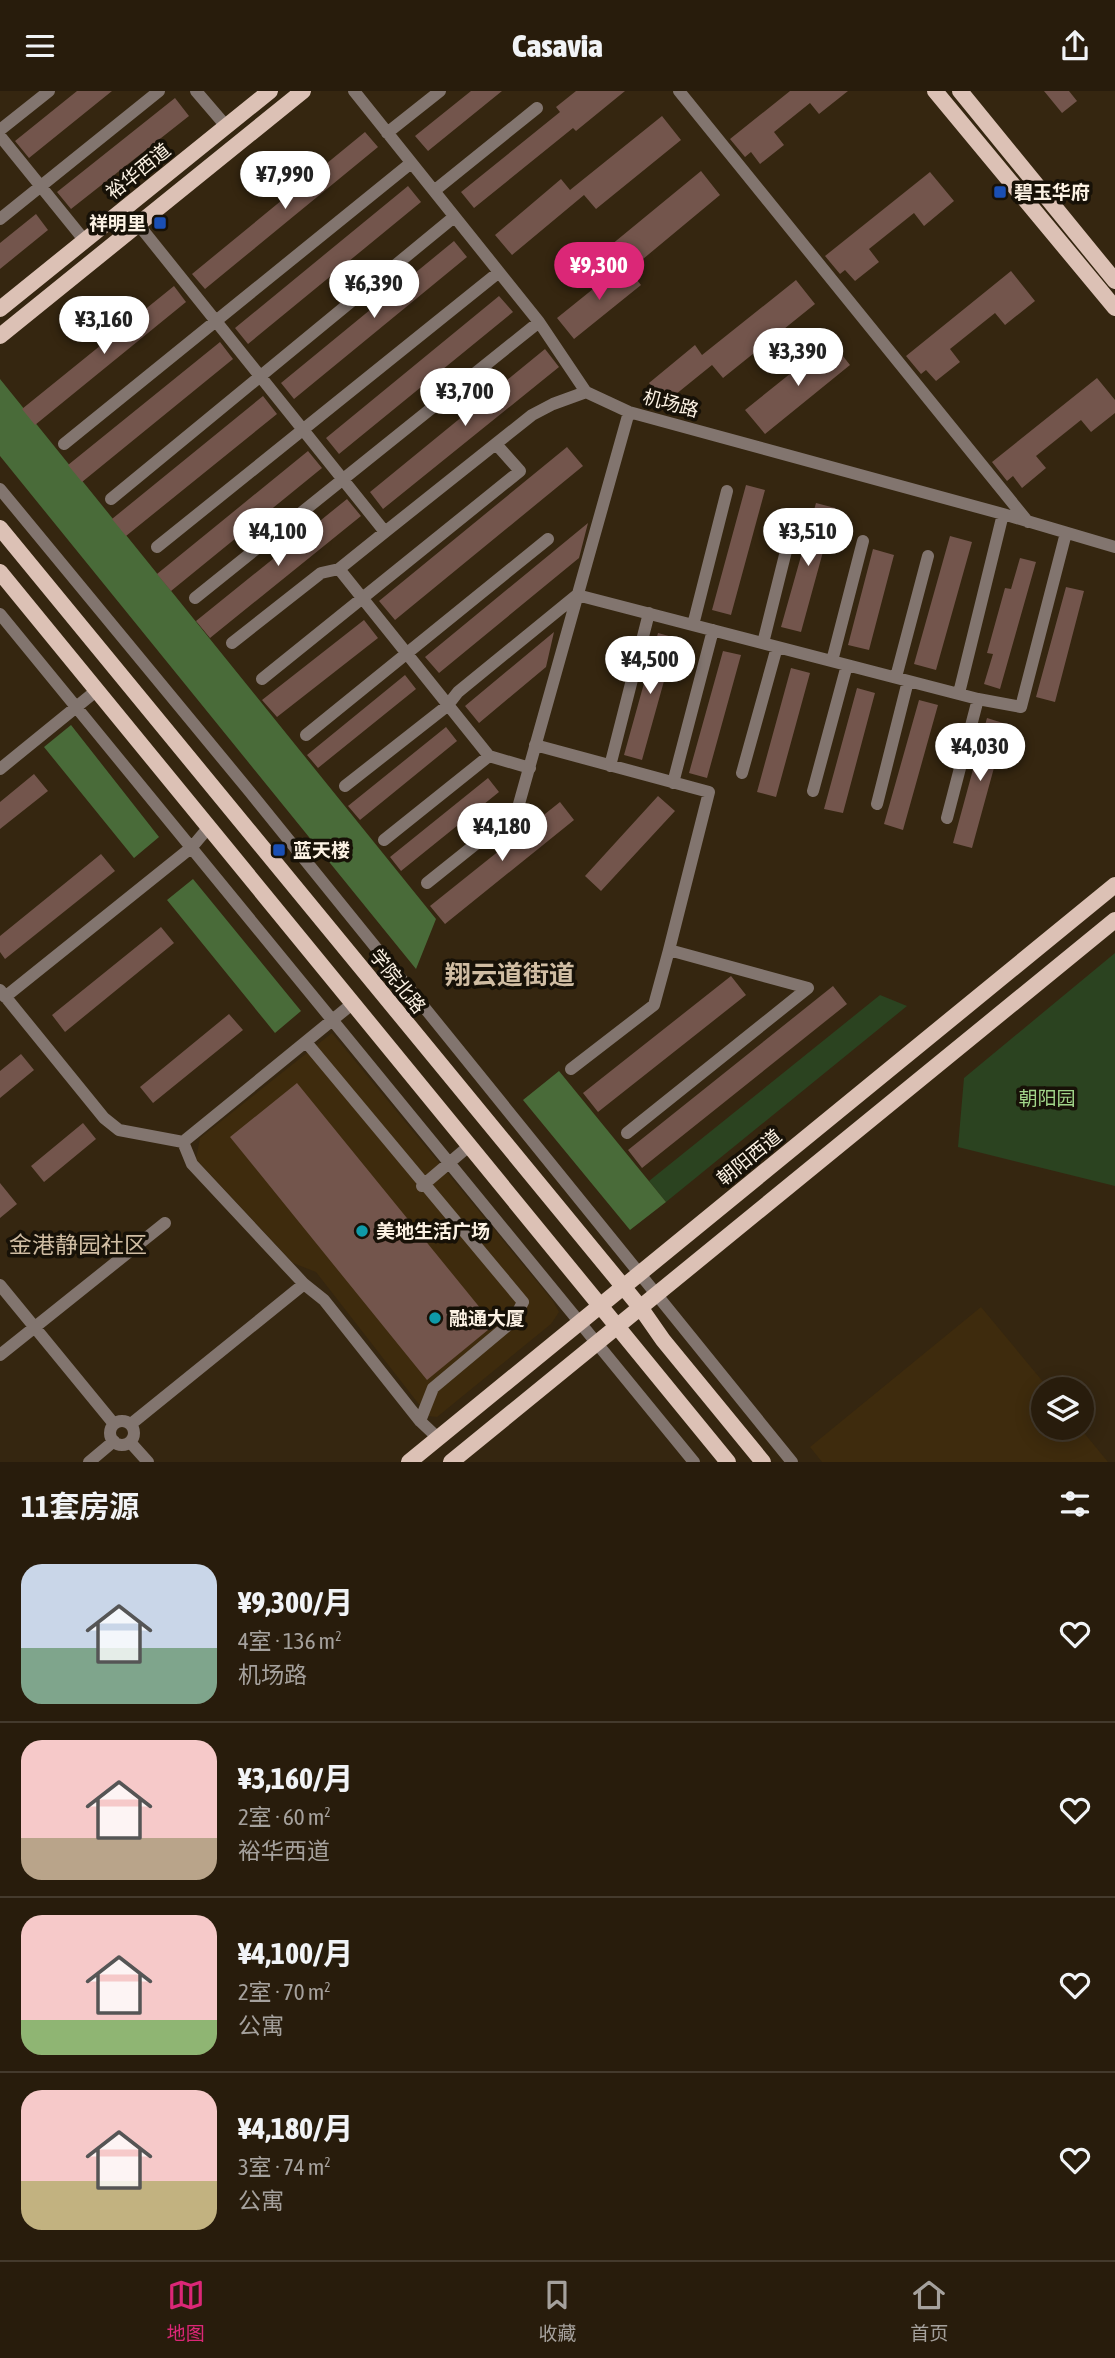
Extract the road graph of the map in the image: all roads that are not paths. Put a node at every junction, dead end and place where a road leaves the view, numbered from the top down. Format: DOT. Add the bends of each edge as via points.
graph roads {
  1 [pos="49,91"];
  2 [pos="159,91"];
  3 [pos="196,91"];
  4 [pos="270,91"];
  5 [pos="303,91"];
  6 [pos="354,91"];
  7 [pos="440,91"];
  8 [pos="679,91"];
  9 [pos="935,91"];
  10 [pos="960,91"];
  11 [pos="537,108"];
  12 [pos="226,125"];
  13 [pos="0,130"];
  14 [pos="387,133"];
  15 [pos="0,136"];
  16 [pos="239,142"];
  17 [pos="411,163"];
  18 [pos="40,186"];
  19 [pos="434,191"];
  20 [pos="454,217"];
  21 [pos="0,219"];
  22 [pos="138,224"];
  23 [pos="85,241"];
  24 [pos="499,272"];
  25 [pos="1115,281"];
  26 [pos="1115,308"];
  27 [pos="0,309"];
  28 [pos="216,321"];
  29 [pos="539,322"];
  30 [pos="0,336"];
  31 [pos="261,377"];
  32 [pos="586,392"];
  33 [pos="629,412"];
  34 [pos="303,430"];
  35 [pos="64,444"];
  36 [pos="496,444"];
  37 [pos="344,481"];
  38 [pos="0,489"];
  39 [pos="727,491"];
  40 [pos="111,499"];
  41 [pos="1003,514"];
  42 [pos="795,515"];
  43 [pos="1028,522"];
  44 [pos="0,528"];
  45 [pos="385,533"];
  46 [pos="1066,533"];
  47 [pos="548,539"];
  48 [pos="863,541"];
  49 [pos="157,547"];
  50 [pos="1115,547"];
  51 [pos="928,556"];
  52 [pos="339,569"];
  53 [pos="0,572"];
  54 [pos="577,594"];
  55 [pos="195,598"];
  56 [pos="361,599"];
  57 [pos="649,613"];
  58 [pos="0,614"];
  59 [pos="693,625"];
  60 [pos="713,630"];
  61 [pos="232,643"];
  62 [pos="763,643"];
  63 [pos="776,647"];
  64 [pos="405,655"];
  65 [pos="832,661"];
  66 [pos="847,665"];
  67 [pos="262,679"];
  68 [pos="902,679"];
  69 [pos="96,691"];
  70 [pos="960,694"];
  71 [pos="978,699"];
  72 [pos="447,706"];
  73 [pos="77,708"];
  74 [pos="306,735"];
  75 [pos="535,745"];
  76 [pos="489,757"];
  77 [pos="610,766"];
  78 [pos="530,768"];
  79 [pos="0,769"];
  80 [pos="742,773"];
  81 [pos="673,783"];
  82 [pos="345,786"];
  83 [pos="813,791"];
  84 [pos="250,792"];
  85 [pos="877,804"];
  86 [pos="231,810"];
  87 [pos="947,818"];
  88 [pos="208,828"];
  89 [pos="384,840"];
  90 [pos="192,847"];
  91 [pos="427,883"];
  92 [pos="1115,885"];
  93 [pos="1115,920"];
  94 [pos="669,950"];
  95 [pos="2,994"];
  96 [pos="352,1004"];
  97 [pos="333,1020"];
  98 [pos="304,1043"];
  99 [pos="572,1069"];
  100 [pos="627,1133"];
  101 [pos="183,1142"];
  102 [pos="469,1146"];
  103 [pos="450,1162"];
  104 [pos="424,1185"];
  105 [pos="165,1223"];
  106 [pos="639,1274"];
  107 [pos="304,1284"];
  108 [pos="0,1286"];
  109 [pos="623,1287"];
  110 [pos="656,1295"];
  111 [pos="601,1305"];
  112 [pos="640,1307"];
  113 [pos="580,1322"];
  114 [pos="617,1326"];
  115 [pos="35,1327"];
  116 [pos="597,1343"];
  117 [pos="0,1355"];
  118 [pos="420,1421"];
  119 [pos="114,1424"];
  120 [pos="131,1424"];
  121 [pos="438,1438"];
  122 [pos="114,1441"];
  123 [pos="130,1442"];
  124 [pos="455,1461"];
  125 [pos="89,1462"];
  126 [pos="148,1462"];
  127 [pos="409,1462"];
  128 [pos="694,1462"];
  129 [pos="727,1462"];
  130 [pos="763,1462"];
  131 [pos="792,1462"];
  1 -- 13 [label="street"];
  2 -- 18 [label="street"];
  3 -- 12 [label="street"];
  4 -- 12 [label="main road, 裕华西道"];
  5 -- 16 [label="main road"];
  6 -- 14 [label="street"];
  7 -- 14 [label="street"];
  8 -- 43 [label="street"];
  9 -- 26 [label="main road"];
  10 -- 25 [label="main road"];
  11 -- 19 [label="street"];
  12 -- 16 [label="main road"];
  12 -- 23 [label="main road, 裕华西道"];
  14 -- 17 [label="street"];
  15 -- 18 [label="street"];
  16 -- 22 [label="main road"];
  17 -- 19 [label="street"];
  17 -- 28 [label="street"];
  18 -- 21 [label="street"];
  18 -- 23 [label="street"];
  19 -- 20 [label="street"];
  20 -- 24 [label="street"];
  20 -- 31 [label="street"];
  22 -- 28 [label="street"];
  22 -- 30 [label="main road"];
  23 -- 27 [label="main road, 裕华西道"];
  24 -- 29 [label="street"];
  24 -- 34 [label="street"];
  28 -- 31 [label="street"];
  28 -- 35 [label="street"];
  29 -- 32 [label="street"];
  29 -- 37 [label="street"];
  31 -- 34 [label="street"];
  31 -- 40 [label="street"];
  32 -- 33 [label="street, 机场路"];
  32 -- 36 [label="street" via="532,415"];
  33 -- 41 [label="street, 机场路"];
  33 -- 54 [label="street"];
  34 -- 37 [label="street"];
  34 -- 49 [label="street"];
  36 -- 45 [label="street"];
  36 -- 56 [label="street" via="520,471"];
  37 -- 45 [label="street"];
  37 -- 55 [label="street"];
  38 -- 84 [label="street"];
  39 -- 59 [label="street"];
  41 -- 43 [label="street, 机场路"];
  41 -- 70 [label="street"];
  42 -- 62 [label="street"];
  43 -- 46 [label="street, 机场路"];
  44 -- 86 [label="main road, 学院北路"];
  45 -- 52 [label="street"];
  46 -- 50 [label="street, 机场路"];
  46 -- 71 [label="street" via="1021,707"];
  47 -- 64 [label="street"];
  48 -- 65 [label="street"];
  51 -- 68 [label="street"];
  52 -- 56 [label="street"];
  52 -- 61 [label="street" via="321,573"];
  53 -- 69 [label="main road"];
  54 -- 57 [label="street"];
  54 -- 72 [label="street"];
  54 -- 75 [label="street"];
  56 -- 64 [label="street"];
  56 -- 67 [label="street"];
  57 -- 59 [label="street"];
  57 -- 77 [label="street"];
  58 -- 73 [label="street"];
  59 -- 60 [label="street"];
  60 -- 62 [label="street"];
  60 -- 81 [label="street"];
  62 -- 63 [label="street"];
  63 -- 65 [label="street"];
  63 -- 80 [label="street"];
  64 -- 72 [label="street"];
  64 -- 74 [label="street"];
  65 -- 66 [label="street"];
  66 -- 68 [label="street"];
  66 -- 83 [label="street"];
  68 -- 70 [label="street"];
  68 -- 85 [label="street"];
  69 -- 73 [label="street"];
  69 -- 88 [label="main road"];
  70 -- 71 [label="street"];
  71 -- 87 [label="street"];
  72 -- 76 [label="street"];
  72 -- 82 [label="street"];
  73 -- 79 [label="street"];
  73 -- 90 [label="street"];
  75 -- 77 [label="street"];
  75 -- 78 [label="street"];
  76 -- 78 [label="street"];
  76 -- 89 [label="street"];
  77 -- 81 [label="street"];
  78 -- 91 [label="street" via="517,811"];
  81 -- 94 [label="street" via="709,792"];
  84 -- 86 [label="street"];
  84 -- 106 [label="street"];
  86 -- 88 [label="main road"];
  86 -- 109 [label="main road, 学院北路"];
  88 -- 90 [label="street"];
  88 -- 96 [label="main road"];
  90 -- 95 [label="street"];
  90 -- 97 [label="street"];
  92 -- 106 [label="main road, 朝阳西道"];
  93 -- 110 [label="main road"];
  94 -- 99 [label="street" via="654,1005"];
  94 -- 100 [label="street" via="808,988"];
  95 -- 101 [label="street" via="118,1130"];
  96 -- 97 [label="street"];
  96 -- 102 [label="main road"];
  97 -- 98 [label="street"];
  97 -- 103 [label="street"];
  98 -- 101 [label="street"];
  98 -- 104 [label="street"];
  101 -- 107 [label="street" via="192,1164"];
  102 -- 103 [label="street"];
  102 -- 111 [label="main road"];
  103 -- 104 [label="street"];
  103 -- 113 [label="street"];
  104 -- 118 [label="street" via="522,1307 513,1321 433,1388"];
  105 -- 115 [label="street"];
  106 -- 109 [label="main road, 朝阳西道"];
  106 -- 110 [label="street"];
  107 -- 118 [label="street" via="324,1300"];
  107 -- 120 [label="street"];
  108 -- 115 [label="street"];
  109 -- 111 [label="main road, 朝阳西道"];
  109 -- 112 [label="main road, 学院北路"];
  110 -- 112 [label="main road"];
  110 -- 131 [label="street"];
  111 -- 113 [label="main road, 朝阳西道"];
  111 -- 114 [label="main road"];
  112 -- 114 [label="main road"];
  112 -- 130 [label="main road, 学院北路"];
  113 -- 116 [label="street"];
  113 -- 121 [label="main road, 朝阳西道"];
  114 -- 116 [label="main road"];
  114 -- 129 [label="main road"];
  115 -- 117 [label="street"];
  115 -- 119 [label="street"];
  116 -- 124 [label="main road"];
  116 -- 128 [label="street"];
  118 -- 121 [label="street"];
  119 -- 120 [label="street" via="121,1420"];
  119 -- 122 [label="street" via="110,1430"];
  120 -- 123 [label="street" via="135,1431"];
  121 -- 127 [label="main road, 朝阳西道"];
  122 -- 123 [label="street" via="120,1445"];
  122 -- 125 [label="street"];
  123 -- 126 [label="street"];
}
